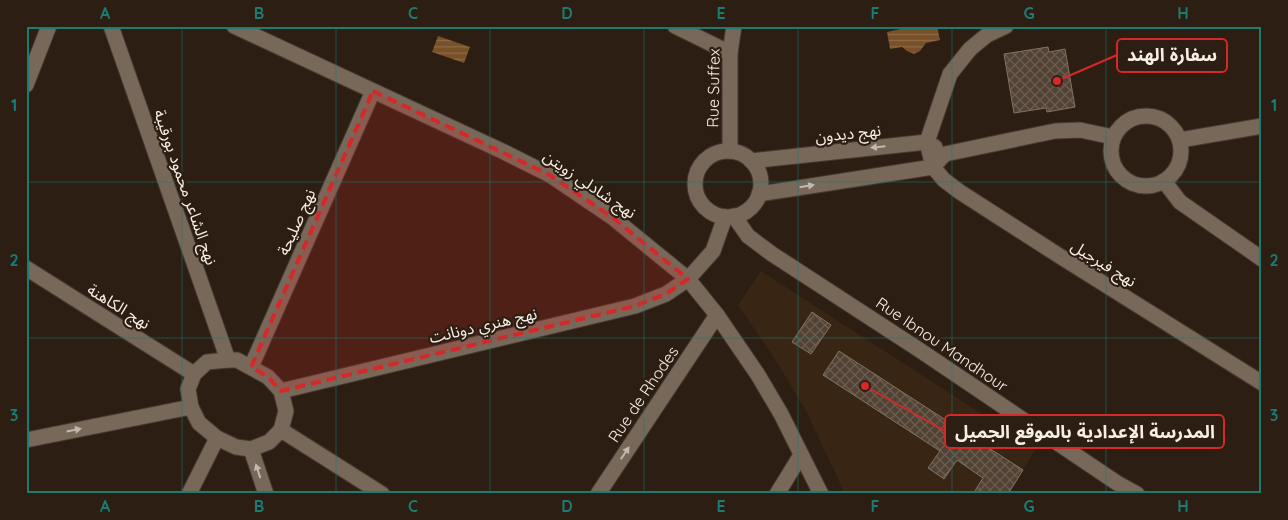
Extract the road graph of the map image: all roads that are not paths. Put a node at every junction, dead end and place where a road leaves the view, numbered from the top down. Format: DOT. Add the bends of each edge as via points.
graph roads {
  1 [pos="49,26"];
  2 [pos="110,26"];
  3 [pos="234,26"];
  4 [pos="675,26"];
  5 [pos="734,26"];
  6 [pos="1006,26"];
  7 [pos="730,53"];
  8 [pos="26,85"];
  9 [pos="373,91"];
  10 [pos="1262,126"];
  11 [pos="1113,137"];
  12 [pos="1180,140"];
  13 [pos="927,142"];
  14 [pos="730,152"];
  15 [pos="945,154"];
  16 [pos="751,161"];
  17 [pos="933,167"];
  18 [pos="1164,181"];
  19 [pos="759,194"];
  20 [pos="730,217"];
  21 [pos="1258,253"];
  22 [pos="26,268"];
  23 [pos="688,279"];
  24 [pos="717,314"];
  25 [pos="228,360"];
  26 [pos="251,367"];
  27 [pos="194,374"];
  28 [pos="1262,382"];
  29 [pos="281,392"];
  30 [pos="191,406"];
  31 [pos="281,430"];
  32 [pos="217,438"];
  33 [pos="26,440"];
  34 [pos="251,449"];
  35 [pos="801,455"];
  36 [pos="1114,488"];
  37 [pos="189,494"];
  38 [pos="266,494"];
  39 [pos="382,494"];
  40 [pos="598,494"];
  41 [pos="777,494"];
  42 [pos="820,494"];
  43 [pos="1137,494"];
  1 -- 8 [label="street"];
  2 -- 25 [label="street, نهج الشاعر محمود بورقيبة"];
  3 -- 9 [label="street, نهج شادلي زويتن"];
  4 -- 7 [label="street"];
  5 -- 7 [label="street, Rue Suffex"];
  6 -- 13 [label="street" via="987,35 970,49 950,74"];
  7 -- 14 [label="street, Rue Suffex"];
  9 -- 23 [label="street, نهج شادلي زويتن" via="550,175 612,217"];
  9 -- 26 [label="street, نهج صليحة"];
  10 -- 12 [label="street"];
  11 -- 12 [label="street" via="1125,122 1143,116 1166,121"];
  11 -- 15 [label="street" via="1080,130 1055,131"];
  11 -- 18 [label="street" via="1112,161 1126,180 1146,186"];
  12 -- 18 [label="street" via="1179,164"];
  13 -- 15 [label="street"];
  13 -- 16 [label="street, نهج ديدون, one-way"];
  13 -- 17 [label="street"];
  14 -- 16 [label="street"];
  14 -- 20 [label="street" via="720,152 702,163 695,182 696,192 706,210"];
  15 -- 17 [label="street"];
  16 -- 19 [label="street" via="758,171"];
  19 -- 17 [label="street, one-way"];
  17 -- 28 [label="street, نهج فيرجيل" via="960,192"];
  18 -- 21 [label="street" via="1180,202"];
  19 -- 20 [label="street" via="745,212"];
  20 -- 23 [label="street, نهج هنري دونانت" via="713,251"];
  20 -- 36 [label="street, Rue Ibnou Mandhour" via="772,254 918,349"];
  22 -- 27 [label="street, نهج الكاهنة"];
  23 -- 24 [label="street, نهج شادلي زويتن"];
  23 -- 29 [label="street, نهج هنري دونانت" via="666,294 635,306"];
  24 -- 35 [label="street, نهج شادلي زويتن" via="758,375"];
  40 -- 24 [label="street, Rue de Rhodes, one-way"];
  25 -- 26 [label="street" via="237,360"];
  25 -- 27 [label="street" via="207,362"];
  26 -- 29 [label="street" via="268,377"];
  27 -- 30 [label="street" via="188,389"];
  29 -- 31 [label="street" via="286,411"];
  30 -- 32 [label="street" via="199,423"];
  33 -- 30 [label="street, one-way"];
  31 -- 34 [label="street" via="269,442"];
  31 -- 39 [label="street"];
  32 -- 34 [label="street" via="236,447"];
  32 -- 37 [label="street"];
  38 -- 34 [label="street, one-way"];
  35 -- 41 [label="street"];
  35 -- 42 [label="street, نهج شادلي زويتن"];
  36 -- 43 [label="street, Rue Ibnou Mandhour"];
}
